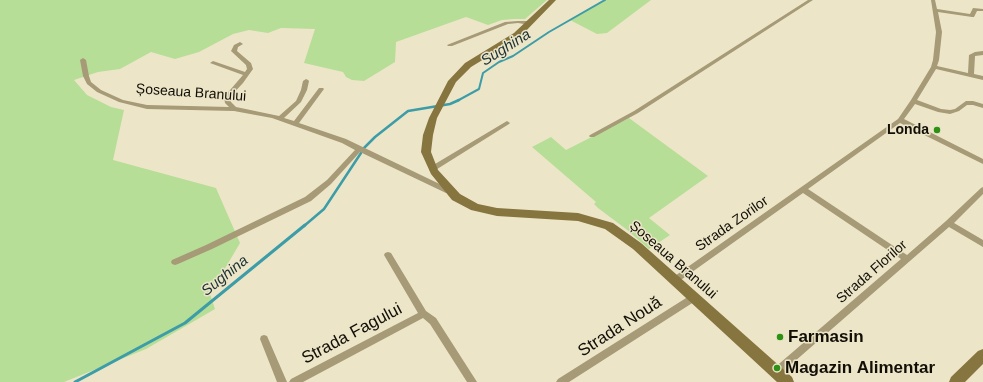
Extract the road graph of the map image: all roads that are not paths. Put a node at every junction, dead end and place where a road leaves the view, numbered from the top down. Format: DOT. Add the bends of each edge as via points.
graph roads {
  1 [pos="553,0"];
  2 [pos="810,0"];
  3 [pos="933,0"];
  4 [pos="936,10"];
  5 [pos="983,10"];
  6 [pos="530,23"];
  7 [pos="240,44"];
  8 [pos="450,45"];
  9 [pos="983,53"];
  10 [pos="83,60"];
  11 [pos="213,63"];
  12 [pos="934,67"];
  13 [pos="247,74"];
  14 [pos="971,75"];
  15 [pos="983,78"];
  16 [pos="306,81"];
  17 [pos="321,89"];
  18 [pos="914,101"];
  19 [pos="983,106"];
  20 [pos="234,109"];
  21 [pos="280,118"];
  22 [pos="900,120"];
  23 [pos="507,123"];
  24 [pos="295,124"];
  25 [pos="592,136"];
  26 [pos="359,150"];
  27 [pos="983,162"];
  28 [pos="432,169"];
  29 [pos="804,190"];
  30 [pos="983,190"];
  31 [pos="448,191"];
  32 [pos="949,223"];
  33 [pos="983,244"];
  34 [pos="388,255"];
  35 [pos="907,259"];
  36 [pos="175,262"];
  37 [pos="675,280"];
  38 [pos="694,297"];
  39 [pos="423,314"];
  40 [pos="264,339"];
  41 [pos="983,355"];
  42 [pos="776,372"];
  43 [pos="282,382"];
  44 [pos="294,382"];
  45 [pos="472,382"];
  46 [pos="561,382"];
  47 [pos="787,382"];
  48 [pos="956,382"];
  1 -- 6 [label="main road, Șoseaua Branului"];
  2 -- 25 [label="street" via="636,112"];
  3 -- 4 [label="street, Strada Zorilor"];
  4 -- 5 [label="street" via="970,16 974,15 975,9"];
  4 -- 12 [label="street, Strada Zorilor" via="939,32"];
  6 -- 8 [label="street" via="507,23"];
  6 -- 28 [label="main road, Șoseaua Branului" via="508,41 462,69 452,81 430,127 426,146"];
  7 -- 13 [label="street" via="234,51 250,66"];
  9 -- 14 [label="street" via="972,56"];
  10 -- 20 [label="street, Șoseaua Branului" via="89,83 99,91 121,101 147,107"];
  11 -- 13 [label="street"];
  12 -- 14 [label="street"];
  12 -- 18 [label="street, Strada Zorilor"];
  13 -- 20 [label="street" via="227,97 228,103"];
  14 -- 15 [label="street"];
  16 -- 21 [label="street" via="298,102"];
  17 -- 24 [label="street"];
  18 -- 19 [label="street" via="950,112 966,103"];
  18 -- 22 [label="street, Strada Zorilor"];
  20 -- 21 [label="street, Șoseaua Branului"];
  21 -- 24 [label="street, Șoseaua Branului"];
  22 -- 27 [label="street"];
  22 -- 29 [label="street, Strada Zorilor"];
  23 -- 28 [label="street"];
  24 -- 26 [label="street, Șoseaua Branului" via="333,137"];
  26 -- 31 [label="street, Șoseaua Branului"];
  26 -- 36 [label="street" via="329,182 308,199"];
  28 -- 31 [label="main road, Șoseaua Branului"];
  29 -- 35 [label="street"];
  29 -- 37 [label="street, Strada Zorilor"];
  30 -- 32 [label="street, Strada Florilor"];
  31 -- 37 [label="main road, Șoseaua Branului" via="465,203 485,210 572,217 600,222 627,238"];
  32 -- 33 [label="street"];
  32 -- 35 [label="street, Strada Florilor"];
  34 -- 39 [label="street, Strada Fagului"];
  35 -- 42 [label="street, Strada Florilor"];
  37 -- 38 [label="main road, Șoseaua Branului"];
  38 -- 42 [label="main road, Șoseaua Branului"];
  38 -- 46 [label="street, Strada Nouă"];
  39 -- 44 [label="street, Strada Fagului"];
  39 -- 45 [label="street, Strada Fagului" via="433,322"];
  40 -- 43 [label="street"];
  41 -- 48 [label="main road"];
  42 -- 47 [label="main road, Șoseaua Branului"];
}
